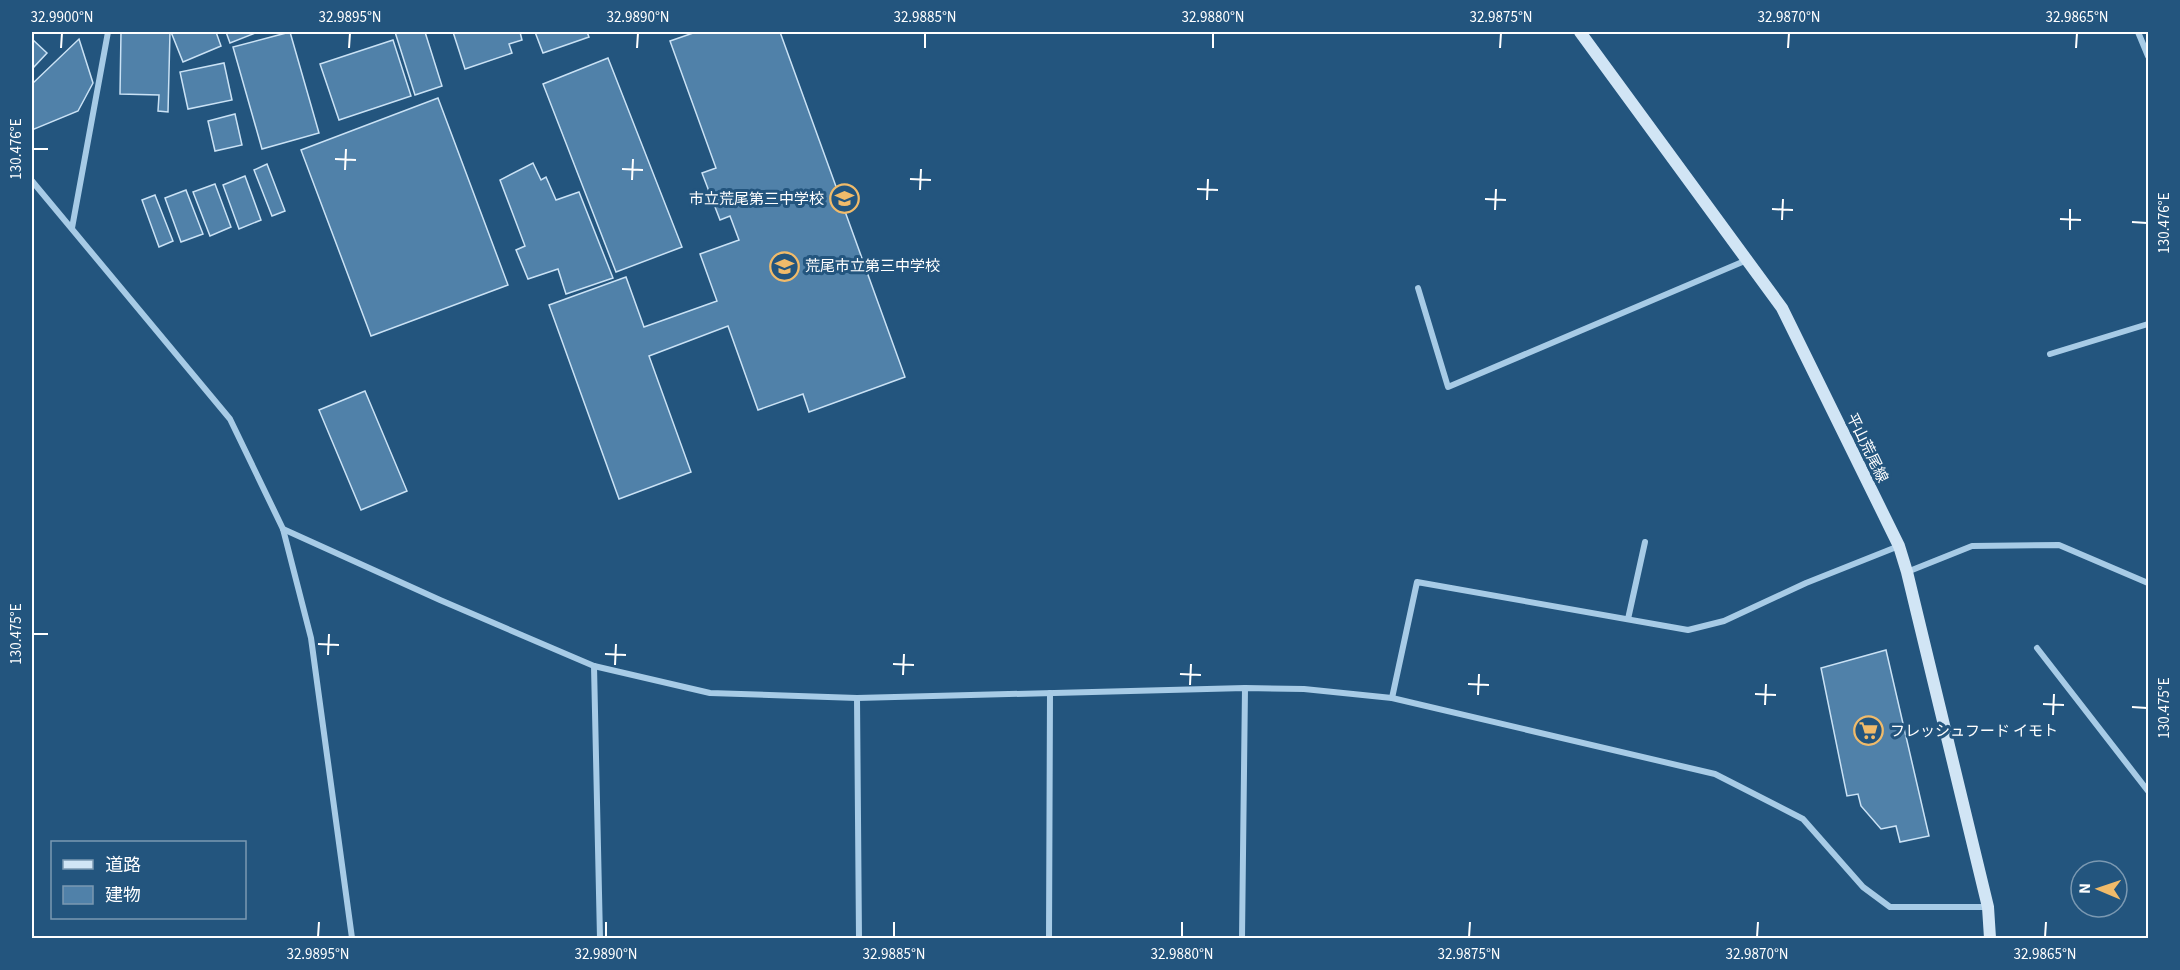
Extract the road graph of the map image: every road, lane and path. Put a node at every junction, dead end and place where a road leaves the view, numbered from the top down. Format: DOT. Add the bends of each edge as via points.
graph roads {
  1 [pos="108,32"];
  2 [pos="1580,32"];
  3 [pos="2138,32"];
  4 [pos="2148,56"];
  5 [pos="32,181"];
  6 [pos="72,228"];
  7 [pos="1748,260"];
  8 [pos="1418,288"];
  9 [pos="2148,324"];
  10 [pos="2050,354"];
  11 [pos="284,529"];
  12 [pos="1645,542"];
  13 [pos="1899,546"];
  14 [pos="1907,572"];
  15 [pos="2148,583"];
  16 [pos="1628,619"];
  17 [pos="2037,648"];
  18 [pos="594,666"];
  19 [pos="1245,688"];
  20 [pos="1050,693"];
  21 [pos="857,698"];
  22 [pos="1392,698"];
  23 [pos="2148,791"];
  24 [pos="1988,907"];
  25 [pos="352,939"];
  26 [pos="600,939"];
  27 [pos="859,939"];
  28 [pos="1049,939"];
  29 [pos="1242,939"];
  30 [pos="1990,939"];
  1 -- 6 [label="street"];
  2 -- 7 [label="main road, 平山荒尾線"];
  3 -- 4 [label="street"];
  5 -- 6 [label="street"];
  6 -- 11 [label="street" via="230,419"];
  7 -- 8 [label="street" via="1448,387"];
  7 -- 13 [label="main road, 平山荒尾線" via="1782,308"];
  9 -- 10 [label="street"];
  11 -- 18 [label="street"];
  11 -- 25 [label="street" via="311,638"];
  12 -- 16 [label="street"];
  13 -- 14 [label="main road, 平山荒尾線"];
  13 -- 16 [label="street" via="1724,621 1688,630"];
  14 -- 15 [label="street" via="1972,546 2059,545"];
  14 -- 24 [label="main road, 平山荒尾線"];
  16 -- 22 [label="street" via="1417,582"];
  17 -- 23 [label="street"];
  18 -- 21 [label="street" via="710,693"];
  18 -- 26 [label="street"];
  19 -- 20 [label="street"];
  19 -- 22 [label="street" via="1304,689"];
  19 -- 29 [label="street"];
  20 -- 21 [label="street"];
  20 -- 28 [label="street"];
  21 -- 27 [label="street"];
  22 -- 24 [label="street" via="1715,774 1803,819 1863,887 1890,907"];
  24 -- 30 [label="main road, 平山荒尾線"];
}
